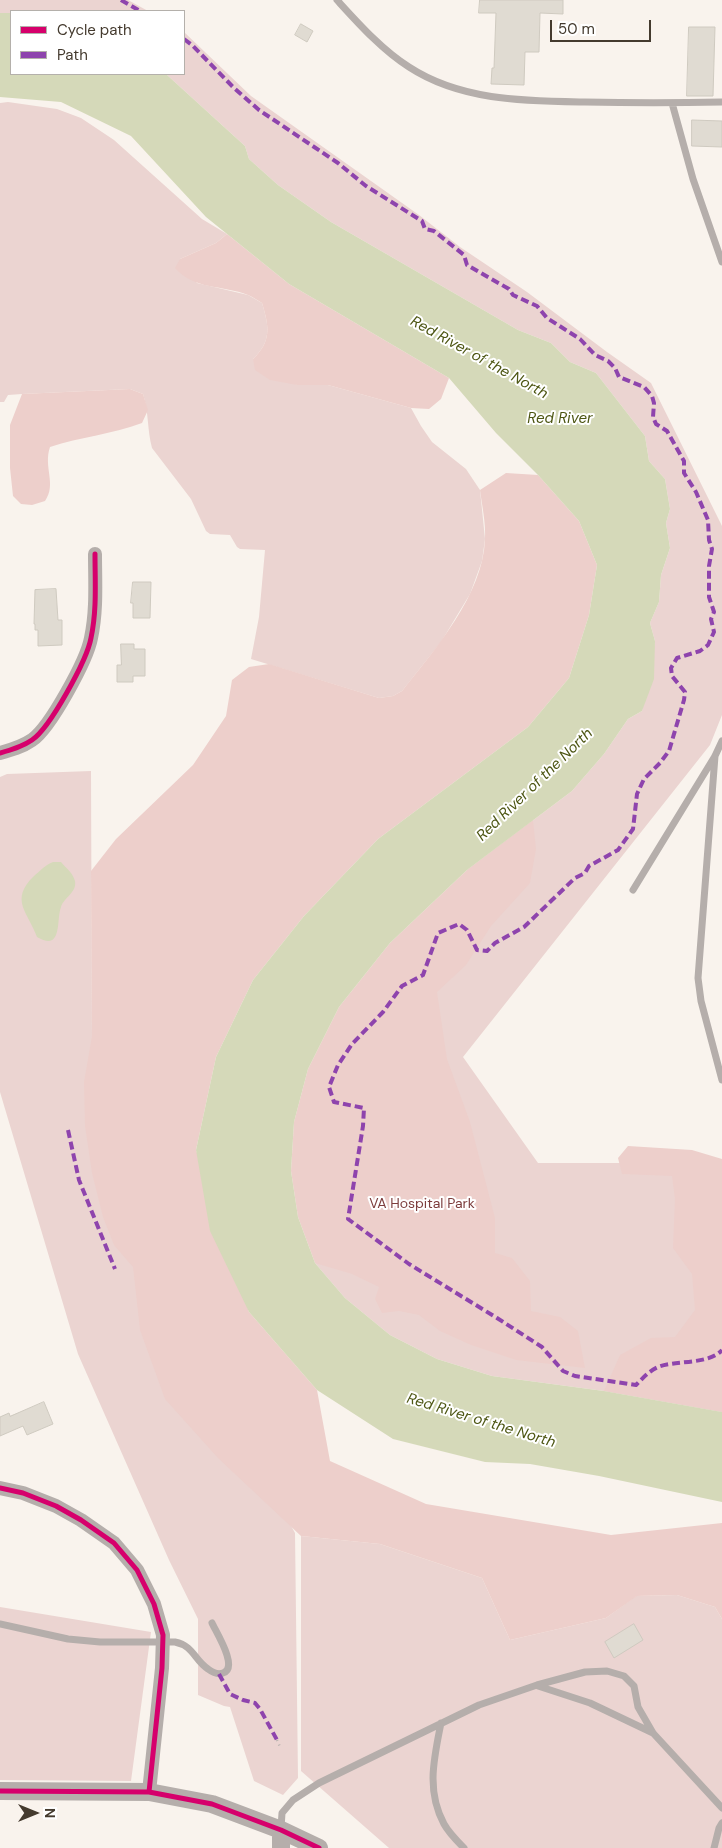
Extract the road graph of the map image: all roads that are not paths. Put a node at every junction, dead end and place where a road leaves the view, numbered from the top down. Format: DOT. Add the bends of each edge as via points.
graph roads {
  1 [pos="337,0"];
  2 [pos="722,102"];
  3 [pos="672,103"];
  4 [pos="722,262"];
  5 [pos="95,554"];
  6 [pos="722,741"];
  7 [pos="0,753"];
  8 [pos="715,756"];
  9 [pos="633,890"];
  10 [pos="722,1080"];
  11 [pos="0,1488"];
  12 [pos="0,1624"];
  13 [pos="212,1624"];
  14 [pos="163,1642"];
  15 [pos="537,1685"];
  16 [pos="441,1723"];
  17 [pos="653,1733"];
  18 [pos="0,1791"];
  19 [pos="148,1792"];
  20 [pos="722,1808"];
  21 [pos="722,1823"];
  22 [pos="281,1830"];
  23 [pos="315,1847"];
  24 [pos="281,1848"];
  25 [pos="464,1848"];
  26 [pos="714,1848"];
  1 -- 3 [label="lane" via="409,67 472,93 524,101"];
  2 -- 3 [label="lane"];
  3 -- 4 [label="lane" via="693,179"];
  5 -- 7 [label="street" via="95,610 91,640 81,664 49,722 33,740"];
  6 -- 8 [label="lane"];
  8 -- 9 [label="lane"];
  8 -- 10 [label="lane" via="698,978"];
  11 -- 14 [label="street" via="56,1506 114,1543 137,1570 154,1604"];
  12 -- 14 [label="lane" via="68,1639"];
  13 -- 14 [label="lane" via="227,1654 228,1666 224,1673 207,1669 184,1644"];
  14 -- 19 [label="street"];
  15 -- 16 [label="lane" via="479,1705"];
  15 -- 17 [label="lane" via="590,1703"];
  15 -- 17 [label="lane" via="585,1672 607,1671 624,1676 634,1686 638,1707"];
  16 -- 22 [label="lane" via="319,1783 293,1800 282,1813"];
  16 -- 25 [label="lane" via="432,1785 444,1826"];
  17 -- 20 [label="lane"];
  18 -- 19 [label="street"];
  19 -- 22 [label="street" via="212,1804"];
  21 -- 26 [label="lane"];
  22 -- 23 [label="street"];
  22 -- 24 [label="street"];
}
